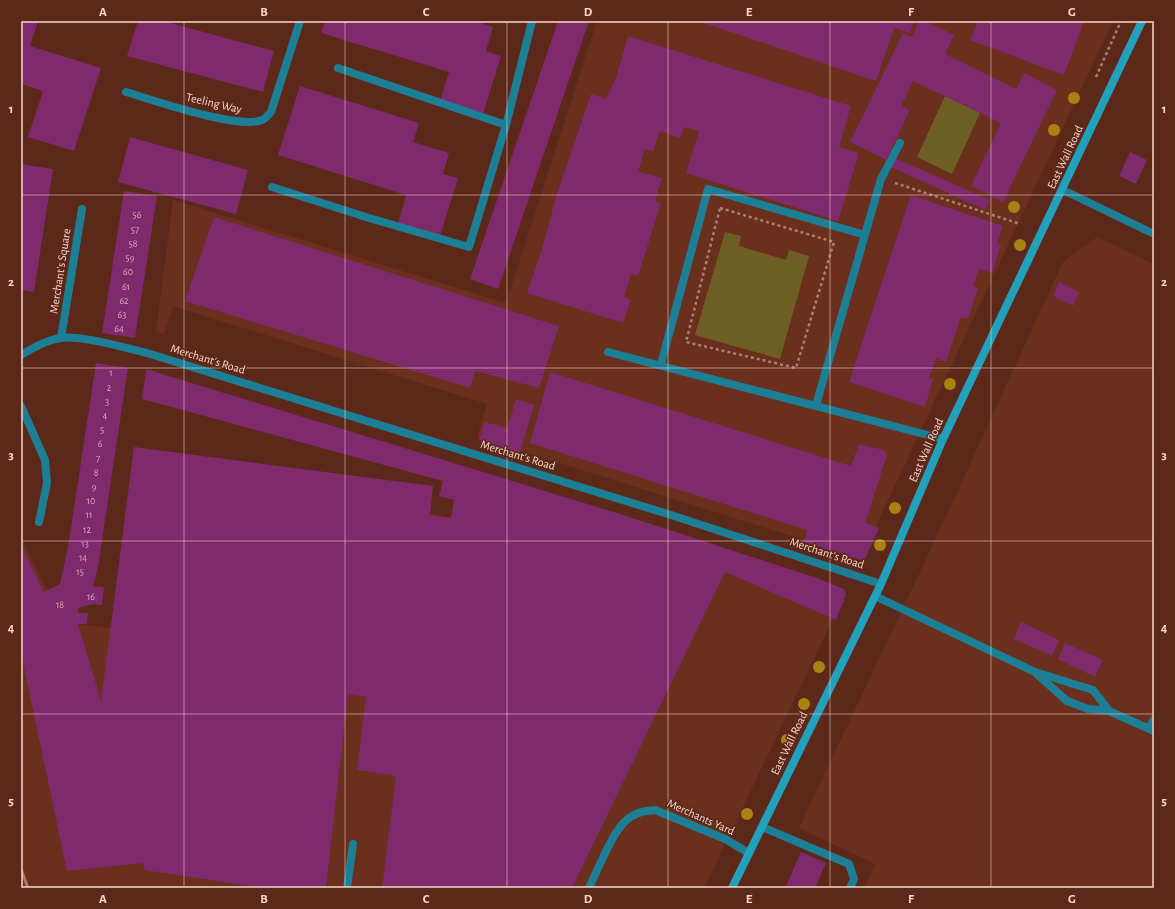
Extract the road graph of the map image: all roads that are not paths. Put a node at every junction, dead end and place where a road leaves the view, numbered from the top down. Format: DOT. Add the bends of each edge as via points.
graph roads {
  1 [pos="300,21"];
  2 [pos="532,21"];
  3 [pos="1142,21"];
  4 [pos="338,68"];
  5 [pos="126,92"];
  6 [pos="506,124"];
  7 [pos="900,143"];
  8 [pos="272,187"];
  9 [pos="1063,190"];
  10 [pos="82,209"];
  11 [pos="1154,234"];
  12 [pos="865,235"];
  13 [pos="61,338"];
  14 [pos="608,352"];
  15 [pos="21,355"];
  16 [pos="661,364"];
  17 [pos="816,405"];
  18 [pos="21,406"];
  19 [pos="943,439"];
  20 [pos="39,522"];
  21 [pos="880,584"];
  22 [pos="875,596"];
  23 [pos="1035,672"];
  24 [pos="1109,711"];
  25 [pos="1154,719"];
  26 [pos="1152,730"];
  27 [pos="762,827"];
  28 [pos="353,844"];
  29 [pos="749,853"];
  30 [pos="347,888"];
  31 [pos="589,888"];
  32 [pos="732,888"];
  33 [pos="850,888"];
  1 -- 5 [label="street, Teeling Way" via="271,112 263,120 242,123"];
  2 -- 6 [label="street"];
  3 -- 9 [label="main road, East Wall Road"];
  4 -- 6 [label="street"];
  6 -- 8 [label="street" via="469,246"];
  7 -- 12 [label="street" via="881,179"];
  9 -- 11 [label="street"];
  9 -- 19 [label="main road, East Wall Road"];
  10 -- 13 [label="street, Merchant's Square"];
  12 -- 16 [label="street" via="708,189"];
  12 -- 17 [label="street"];
  13 -- 15 [label="street" via="44,343"];
  13 -- 21 [label="street, Merchant's Road" via="147,352 671,515"];
  14 -- 16 [label="street"];
  16 -- 17 [label="street"];
  17 -- 19 [label="street"];
  18 -- 20 [label="street" via="45,460 47,483"];
  19 -- 21 [label="main road, East Wall Road"];
  21 -- 22 [label="main road, East Wall Road"];
  22 -- 23 [label="street"];
  22 -- 27 [label="main road, East Wall Road"];
  23 -- 24 [label="street" via="1067,701 1088,709"];
  23 -- 24 [label="street" via="1093,690"];
  24 -- 26 [label="street"];
  25 -- 26 [label="street"];
  27 -- 29 [label="main road, East Wall Road"];
  27 -- 33 [label="street" via="849,864 854,879"];
  28 -- 30 [label="street"];
  29 -- 31 [label="street, Merchants Yard" via="725,839 655,810 644,811 627,819 621,826"];
  29 -- 32 [label="main road, East Wall Road"];
}
